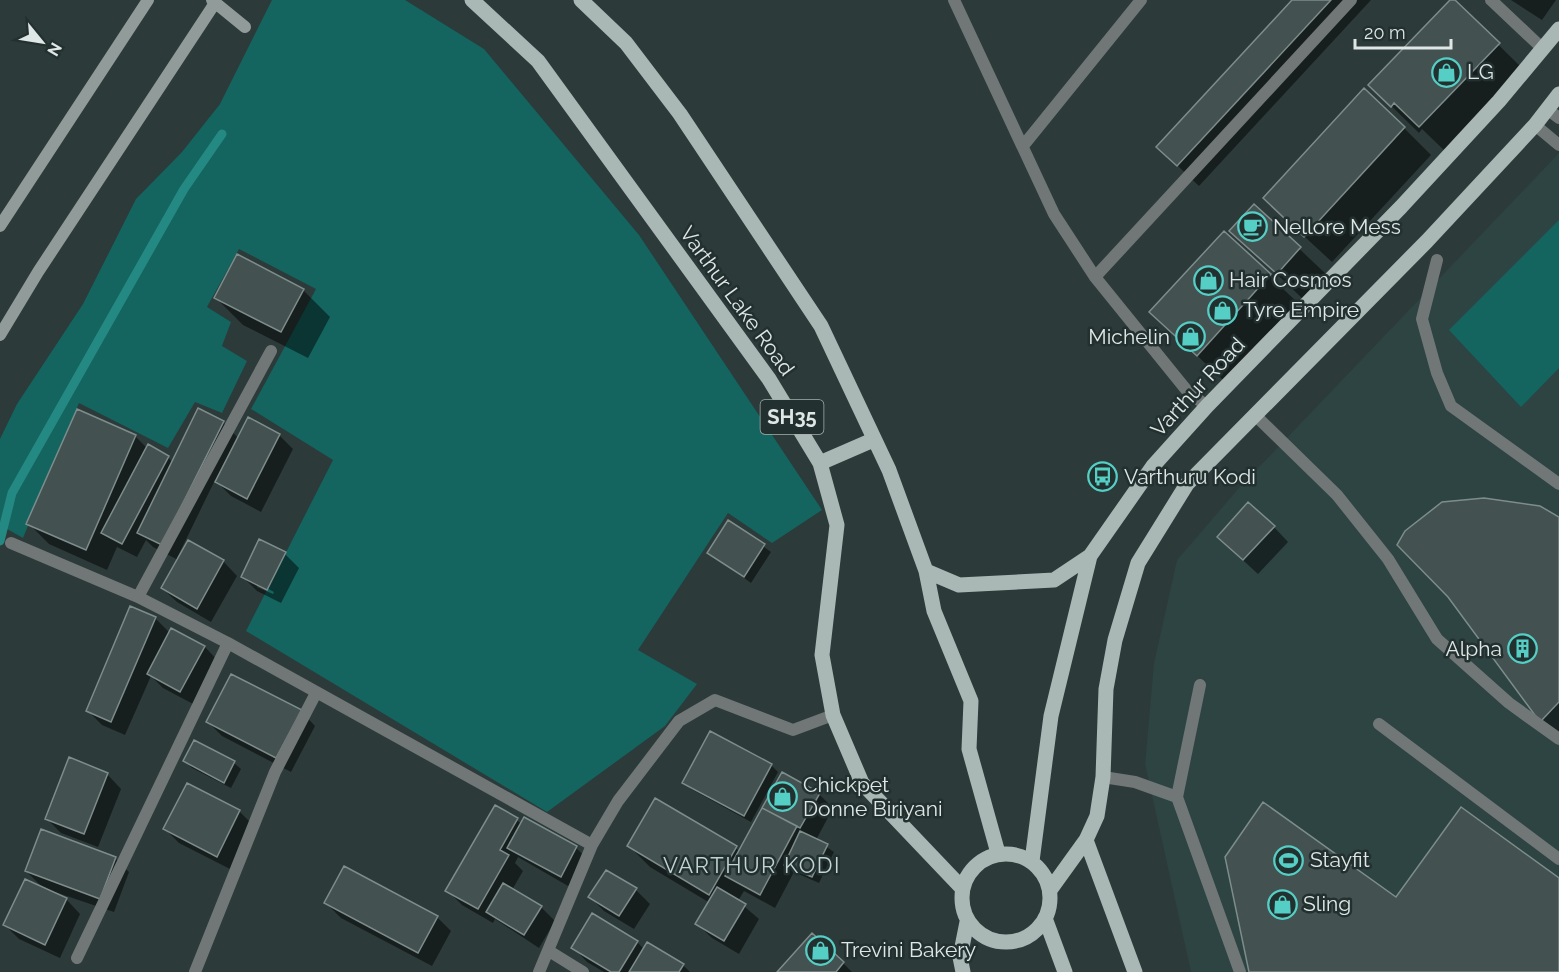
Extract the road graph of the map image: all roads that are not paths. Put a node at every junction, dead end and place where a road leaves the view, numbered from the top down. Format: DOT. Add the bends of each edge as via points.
graph roads {
  1 [pos="148,0"];
  2 [pos="472,0"];
  3 [pos="581,0"];
  4 [pos="954,0"];
  5 [pos="1141,0"];
  6 [pos="1351,0"];
  7 [pos="1491,0"];
  8 [pos="213,1"];
  9 [pos="244,27"];
  10 [pos="1559,29"];
  11 [pos="1543,49"];
  12 [pos="1559,94"];
  13 [pos="1553,113"];
  14 [pos="1535,125"];
  15 [pos="1559,145"];
  16 [pos="1023,146"];
  17 [pos="0,226"];
  18 [pos="1437,260"];
  19 [pos="1095,277"];
  20 [pos="0,335"];
  21 [pos="271,351"];
  22 [pos="1207,406"];
  23 [pos="1256,416"];
  24 [pos="873,440"];
  25 [pos="820,463"];
  26 [pos="1559,484"];
  27 [pos="11,543"];
  28 [pos="1090,556"];
  29 [pos="926,571"];
  30 [pos="138,597"];
  31 [pos="228,643"];
  32 [pos="1200,685"];
  33 [pos="315,693"];
  34 [pos="833,715"];
  35 [pos="1379,724"];
  36 [pos="1559,739"];
  37 [pos="1103,777"];
  38 [pos="1177,797"];
  39 [pos="1086,840"];
  40 [pos="592,844"];
  41 [pos="998,853"];
  42 [pos="1559,859"];
  43 [pos="1032,861"];
  44 [pos="961,887"];
  45 [pos="1050,890"];
  46 [pos="1045,918"];
  47 [pos="967,922"];
  48 [pos="549,951"];
  49 [pos="77,958"];
  50 [pos="195,972"];
  51 [pos="539,972"];
  52 [pos="583,972"];
  53 [pos="963,972"];
  54 [pos="1065,972"];
  55 [pos="1135,972"];
  56 [pos="1240,972"];
  1 -- 17 [label="street"];
  2 -- 25 [label="main road, Varthur Lake Road / SH35" via="538,61 769,379"];
  3 -- 24 [label="main road, SH35" via="626,43 680,114 821,326"];
  4 -- 16 [label="street"];
  5 -- 16 [label="street"];
  6 -- 19 [label="street"];
  7 -- 11 [label="street"];
  8 -- 9 [label="street"];
  8 -- 20 [label="street"];
  10 -- 11 [label="main road, Varthur Road"];
  11 -- 22 [label="main road, Varthur Road" via="1401,207"];
  12 -- 13 [label="main road"];
  13 -- 14 [label="main road"];
  14 -- 15 [label="street"];
  14 -- 23 [label="main road"];
  16 -- 19 [label="street" via="1054,214"];
  18 -- 26 [label="street" via="1422,319 1451,406"];
  19 -- 22 [label="street" via="1188,392"];
  21 -- 30 [label="street"];
  22 -- 28 [label="main road, Varthur Road" via="1153,466"];
  23 -- 36 [label="street" via="1337,495 1388,559 1437,639 1509,703"];
  23 -- 37 [label="main road" via="1187,484 1138,563 1115,640 1106,689"];
  24 -- 25 [label="main road"];
  24 -- 29 [label="main road, SH35" via="889,470"];
  25 -- 34 [label="main road, Varthur Lake Road / SH35" via="837,525 822,655"];
  27 -- 30 [label="street"];
  28 -- 29 [label="main road" via="1054,580 959,585"];
  28 -- 43 [label="main road, Varthur Road" via="1051,716"];
  29 -- 41 [label="main road, SH35" via="934,611 971,700 969,749"];
  30 -- 31 [label="street"];
  31 -- 33 [label="street"];
  31 -- 49 [label="street"];
  32 -- 38 [label="street"];
  33 -- 40 [label="street"];
  33 -- 50 [label="street" via="275,772"];
  34 -- 40 [label="street" via="793,730 715,700 679,721 618,801"];
  34 -- 44 [label="main road, Varthur Lake Road / SH35" via="862,783"];
  35 -- 42 [label="street"];
  37 -- 38 [label="street" via="1134,782"];
  37 -- 39 [label="main road" via="1097,816"];
  38 -- 56 [label="street"];
  39 -- 45 [label="main road"];
  39 -- 55 [label="main road"];
  40 -- 48 [label="street"];
  41 -- 43 [label="main road"];
  41 -- 44 [label="main road" via="982,859"];
  43 -- 45 [label="main road" via="1043,873"];
  44 -- 47 [label="main road" via="961,905"];
  45 -- 46 [label="main road"];
  46 -- 47 [label="main road" via="1029,935 1007,943 977,933"];
  46 -- 54 [label="main road"];
  47 -- 53 [label="main road" via="960,957"];
  48 -- 51 [label="street"];
  48 -- 52 [label="street"];
}
